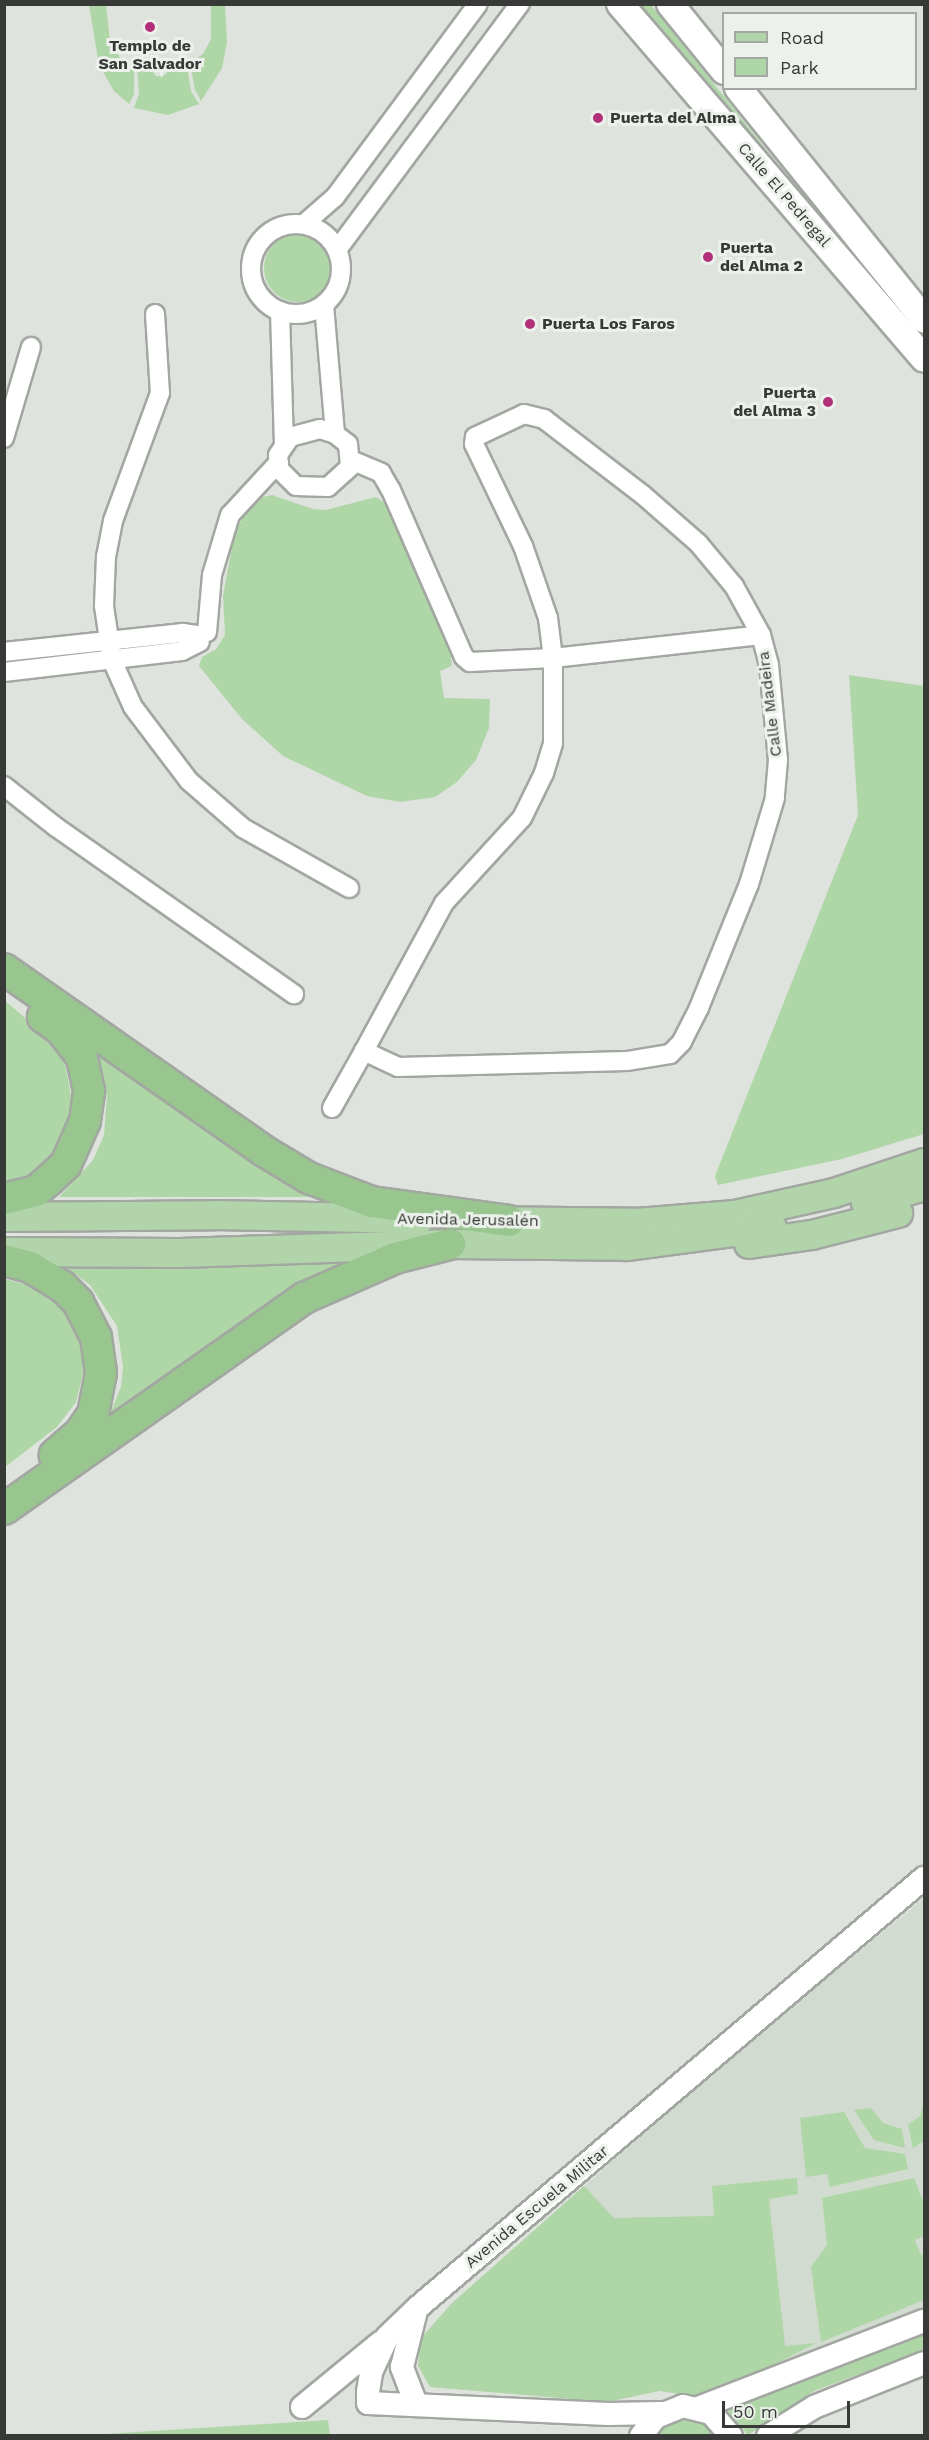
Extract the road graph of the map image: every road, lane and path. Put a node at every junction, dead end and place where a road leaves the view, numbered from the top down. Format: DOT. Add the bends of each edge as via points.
graph roads {
  1 [pos="478,4"];
  2 [pos="520,4"];
  3 [pos="620,4"];
  4 [pos="670,4"];
  5 [pos="722,70"];
  6 [pos="740,90"];
  7 [pos="304,224"];
  8 [pos="337,250"];
  9 [pos="839,257"];
  10 [pos="324,305"];
  11 [pos="280,311"];
  12 [pos="155,314"];
  13 [pos="924,319"];
  14 [pos="31,347"];
  15 [pos="924,359"];
  16 [pos="924,380"];
  17 [pos="335,434"];
  18 [pos="4,438"];
  19 [pos="284,443"];
  20 [pos="351,460"];
  21 [pos="279,462"];
  22 [pos="761,635"];
  23 [pos="202,636"];
  24 [pos="109,640"];
  25 [pos="4,652"];
  26 [pos="554,658"];
  27 [pos="112,660"];
  28 [pos="4,672"];
  29 [pos="4,786"];
  30 [pos="349,888"];
  31 [pos="4,969"];
  32 [pos="4,989"];
  33 [pos="294,994"];
  34 [pos="364,1051"];
  35 [pos="332,1108"];
  36 [pos="924,1163"];
  37 [pos="924,1186"];
  38 [pos="4,1199"];
  39 [pos="924,1206"];
  40 [pos="4,1217"];
  41 [pos="509,1221"];
  42 [pos="450,1244"];
  43 [pos="627,1246"];
  44 [pos="4,1252"];
  45 [pos="4,1260"];
  46 [pos="4,1489"];
  47 [pos="4,1509"];
  48 [pos="924,1878"];
  49 [pos="417,2308"];
  50 [pos="924,2321"];
  51 [pos="387,2337"];
  52 [pos="924,2363"];
  53 [pos="416,2404"];
  54 [pos="302,2407"];
  55 [pos="698,2408"];
  56 [pos="662,2413"];
  57 [pos="608,2414"];
  58 [pos="628,2436"];
  59 [pos="641,2436"];
  60 [pos="731,2436"];
  61 [pos="768,2436"];
  1 -- 7 [label="street" via="336,197"];
  2 -- 8 [label="street"];
  3 -- 9 [label="main road, Calle El Pedregal"];
  4 -- 5 [label="main road"];
  6 -- 13 [label="main road, Calle El Pedregal"];
  7 -- 8 [label="street" via="318,229"];
  7 -- 11 [label="street" via="290,224 265,236 252,262 257,292"];
  8 -- 10 [label="street" via="341,276"];
  9 -- 15 [label="main road, Calle El Pedregal"];
  9 -- 16 [label="main road"];
  10 -- 11 [label="street" via="310,312"];
  10 -- 17 [label="street"];
  11 -- 19 [label="street"];
  12 -- 24 [label="street" via="160,393 113,520 103,580"];
  14 -- 18 [label="street"];
  17 -- 19 [label="street" via="308,430"];
  17 -- 20 [label="street" via="348,444"];
  19 -- 21 [label="street"];
  20 -- 21 [label="street" via="345,475 328,487 316,488 296,486 285,478"];
  20 -- 26 [label="street" via="381,473 391,490 464,657 477,665"];
  21 -- 23 [label="street" via="230,515 212,575"];
  22 -- 26 [label="street"];
  22 -- 26 [label="street, Calle Madeira" via="722,570 673,519 544,419 531,414 516,416 475,437 474,444 523,546 544,606"];
  22 -- 34 [label="street, Calle Madeira" via="769,665 778,760 770,820 749,884 682,1042 670,1054 627,1061 409,1068 387,1064"];
  23 -- 24 [label="street" via="183,633"];
  23 -- 27 [label="street" via="182,651"];
  24 -- 25 [label="street"];
  24 -- 27 [label="street"];
  26 -- 34 [label="street" via="553,743 534,796 510,834 444,903"];
  27 -- 28 [label="street"];
  27 -- 30 [label="street" via="133,707 189,781 243,828"];
  29 -- 33 [label="street" via="56,827"];
  31 -- 41 [label="highway" via="264,1151 309,1178 372,1202"];
  32 -- 38 [label="highway" via="74,1044 82,1057 89,1091 85,1121 66,1164 36,1191"];
  34 -- 35 [label="street"];
  36 -- 41 [label="main road, Avenida Jerusalén" via="834,1193 735,1215 637,1223"];
  37 -- 43 [label="main road, Avenida Jerusalén" via="771,1228"];
  39 -- 43 [label="main road" via="790,1239 710,1247"];
  40 -- 41 [label="main road, Avenida Jerusalén" via="215,1215"];
  42 -- 43 [label="main road, Avenida Jerusalén"];
  42 -- 44 [label="main road, Avenida Jerusalén" via="180,1253"];
  42 -- 47 [label="highway" via="395,1258 304,1298"];
  45 -- 46 [label="highway" via="46,1275 78,1302 96,1337 101,1373 96,1404 81,1432 66,1448"];
  48 -- 49 [label="street, Avenida Escuela Militar"];
  49 -- 51 [label="street, Avenida Escuela Militar"];
  49 -- 53 [label="street" via="402,2367"];
  50 -- 55 [label="street, Avenida Escuela Militar"];
  51 -- 53 [label="street, Avenida Escuela Militar" via="371,2372 368,2403"];
  51 -- 54 [label="street"];
  52 -- 61 [label="street" via="814,2407"];
  53 -- 57 [label="street, Avenida Escuela Militar"];
  55 -- 56 [label="street, Avenida Escuela Militar" via="683,2406"];
  55 -- 60 [label="street" via="717,2417"];
  56 -- 57 [label="street, Avenida Escuela Militar"];
  56 -- 59 [label="street"];
  57 -- 58 [label="street"];
}
